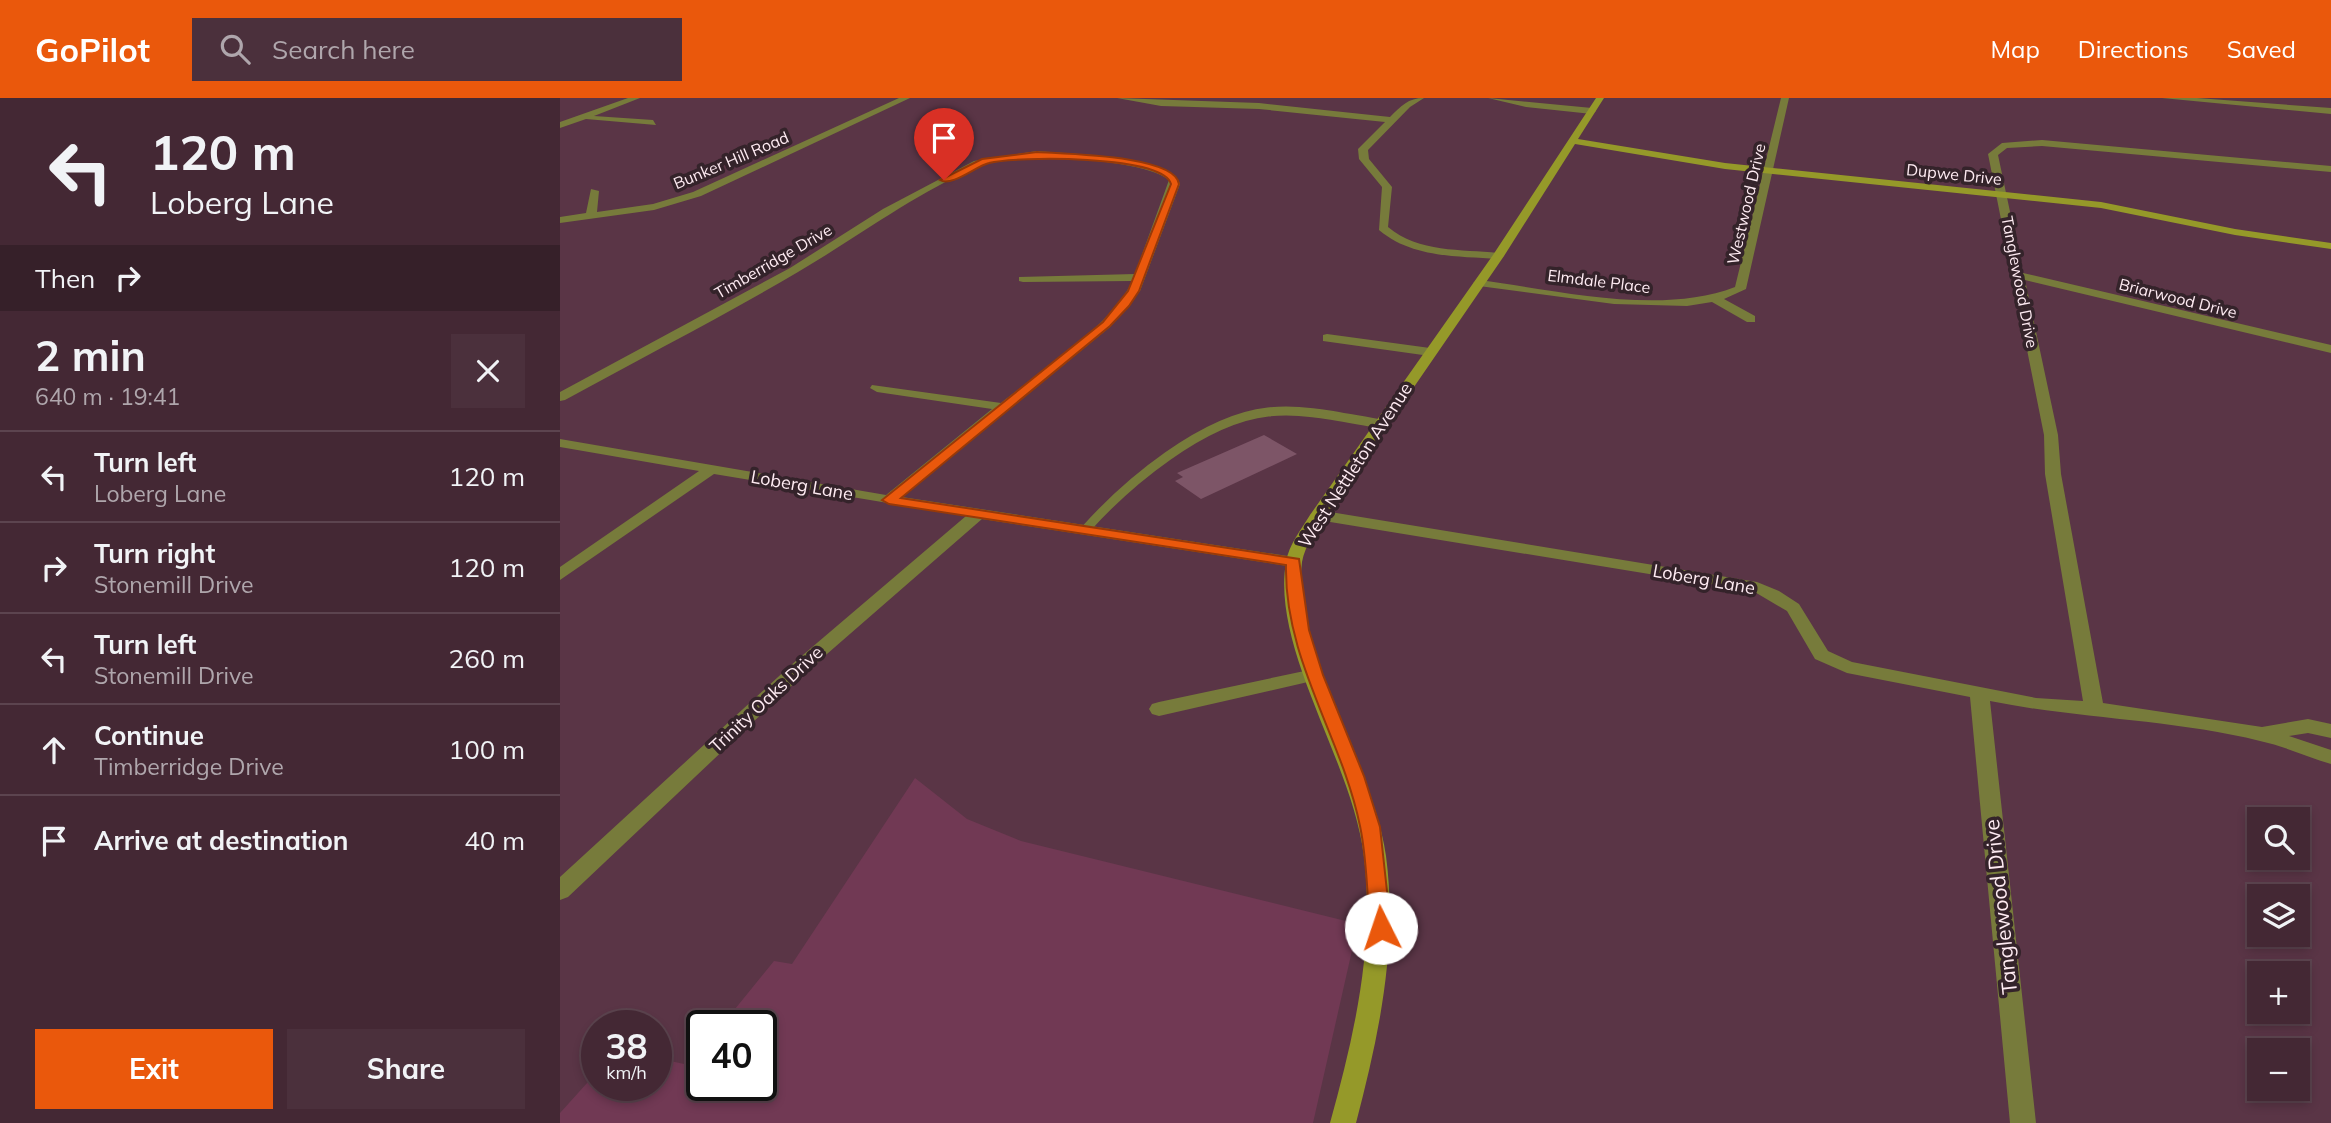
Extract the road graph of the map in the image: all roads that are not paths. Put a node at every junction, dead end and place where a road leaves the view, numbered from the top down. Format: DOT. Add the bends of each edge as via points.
graph roads {
  1 [pos="636,98"];
  2 [pos="906,98"];
  3 [pos="1121,98"];
  4 [pos="1420,98"];
  5 [pos="1492,98"];
  6 [pos="1785,98"];
  7 [pos="2166,98"];
  8 [pos="1596,105"];
  9 [pos="2331,111"];
  10 [pos="583,117"];
  11 [pos="1392,120"];
  12 [pos="653,124"];
  13 [pos="560,125"];
  14 [pos="1573,141"];
  15 [pos="2331,169"];
  16 [pos="1770,170"];
  17 [pos="594,191"];
  18 [pos="2003,195"];
  19 [pos="591,216"];
  20 [pos="560,220"];
  21 [pos="2331,246"];
  22 [pos="1498,256"];
  23 [pos="2018,275"];
  24 [pos="1139,277"];
  25 [pos="1023,279"];
  26 [pos="1479,283"];
  27 [pos="1716,300"];
  28 [pos="1751,319"];
  29 [pos="1327,338"];
  30 [pos="2331,349"];
  31 [pos="1430,352"];
  32 [pos="877,388"];
  33 [pos="560,397"];
  34 [pos="1003,407"];
  35 [pos="1381,424"];
  36 [pos="560,443"];
  37 [pos="712,469"];
  38 [pos="889,500"];
  39 [pos="978,514"];
  40 [pos="1318,515"];
  41 [pos="1085,530"];
  42 [pos="1294,562"];
  43 [pos="560,575"];
  44 [pos="1314,675"];
  45 [pos="1979,692"];
  46 [pos="2094,708"];
  47 [pos="1159,709"];
  48 [pos="2331,730"];
  49 [pos="2262,734"];
  50 [pos="2331,757"];
  51 [pos="560,891"];
  52 [pos="1343,1123"];
  53 [pos="2023,1123"];
  1 -- 10 [label="street"];
  2 -- 19 [label="street, Bunker Hill Road" via="697,194 654,207"];
  3 -- 11 [label="street"];
  4 -- 11 [label="street"];
  5 -- 8 [label="street" via="1526,105"];
  6 -- 16 [label="street, Westwood Drive"];
  7 -- 9 [label="street"];
  8 -- 14 [label="street, West Nettleton Avenue"];
  10 -- 12 [label="street"];
  10 -- 13 [label="street"];
  11 -- 22 [label="street" via="1367,143 1363,153 1387,187 1382,229 1415,246"];
  14 -- 16 [label="street, Dupwe Drive"];
  14 -- 22 [label="street, West Nettleton Avenue"];
  15 -- 18 [label="street, Tanglewood Drive" via="2021,143 2005,145 1993,154"];
  16 -- 18 [label="street, Dupwe Drive"];
  16 -- 27 [label="street, Westwood Drive" via="1745,281 1741,289"];
  17 -- 19 [label="street"];
  18 -- 21 [label="street, Dupwe Drive" via="2101,205"];
  18 -- 23 [label="street, Tanglewood Drive"];
  19 -- 20 [label="street, Bunker Hill Road"];
  22 -- 26 [label="street, West Nettleton Avenue"];
  23 -- 30 [label="street, Briarwood Drive"];
  23 -- 46 [label="street, Tanglewood Drive" via="2051,435 2053,474"];
  24 -- 25 [label="street"];
  24 -- 33 [label="street, Timberridge Drive" via="1175,184 1169,174 1142,164 1043,155 1003,158 963,169 793,270"];
  24 -- 34 [label="street" via="1126,303 1107,324"];
  26 -- 27 [label="street, Elmdale Place" via="1658,304"];
  26 -- 31 [label="street, West Nettleton Avenue"];
  27 -- 28 [label="street"];
  29 -- 31 [label="street"];
  31 -- 35 [label="street, West Nettleton Avenue"];
  32 -- 34 [label="street"];
  34 -- 38 [label="street"];
  35 -- 40 [label="street, West Nettleton Avenue"];
  35 -- 41 [label="lane" via="1299,411 1267,412 1238,421 1198,438 1137,474"];
  36 -- 37 [label="street, Loberg Lane"];
  37 -- 38 [label="street, Loberg Lane"];
  37 -- 43 [label="street"];
  38 -- 39 [label="street, Loberg Lane"];
  39 -- 41 [label="street, Loberg Lane"];
  39 -- 51 [label="street, Trinity Oaks Drive" via="797,670"];
  40 -- 42 [label="street, West Nettleton Avenue"];
  40 -- 45 [label="street, Loberg Lane" via="1758,587 1791,604 1802,616 1812,642 1829,660"];
  41 -- 42 [label="street, Loberg Lane"];
  42 -- 44 [label="street, West Nettleton Avenue" via="1293,589"];
  44 -- 47 [label="street"];
  44 -- 52 [label="street, West Nettleton Avenue" via="1370,827 1381,928 1368,1030"];
  45 -- 46 [label="street, Loberg Lane" via="2036,704"];
  45 -- 53 [label="street, Tanglewood Drive"];
  46 -- 49 [label="street, Loberg Lane"];
  48 -- 49 [label="street, Loberg Lane" via="2308,726"];
  49 -- 50 [label="street, Loberg Lane"];
}
